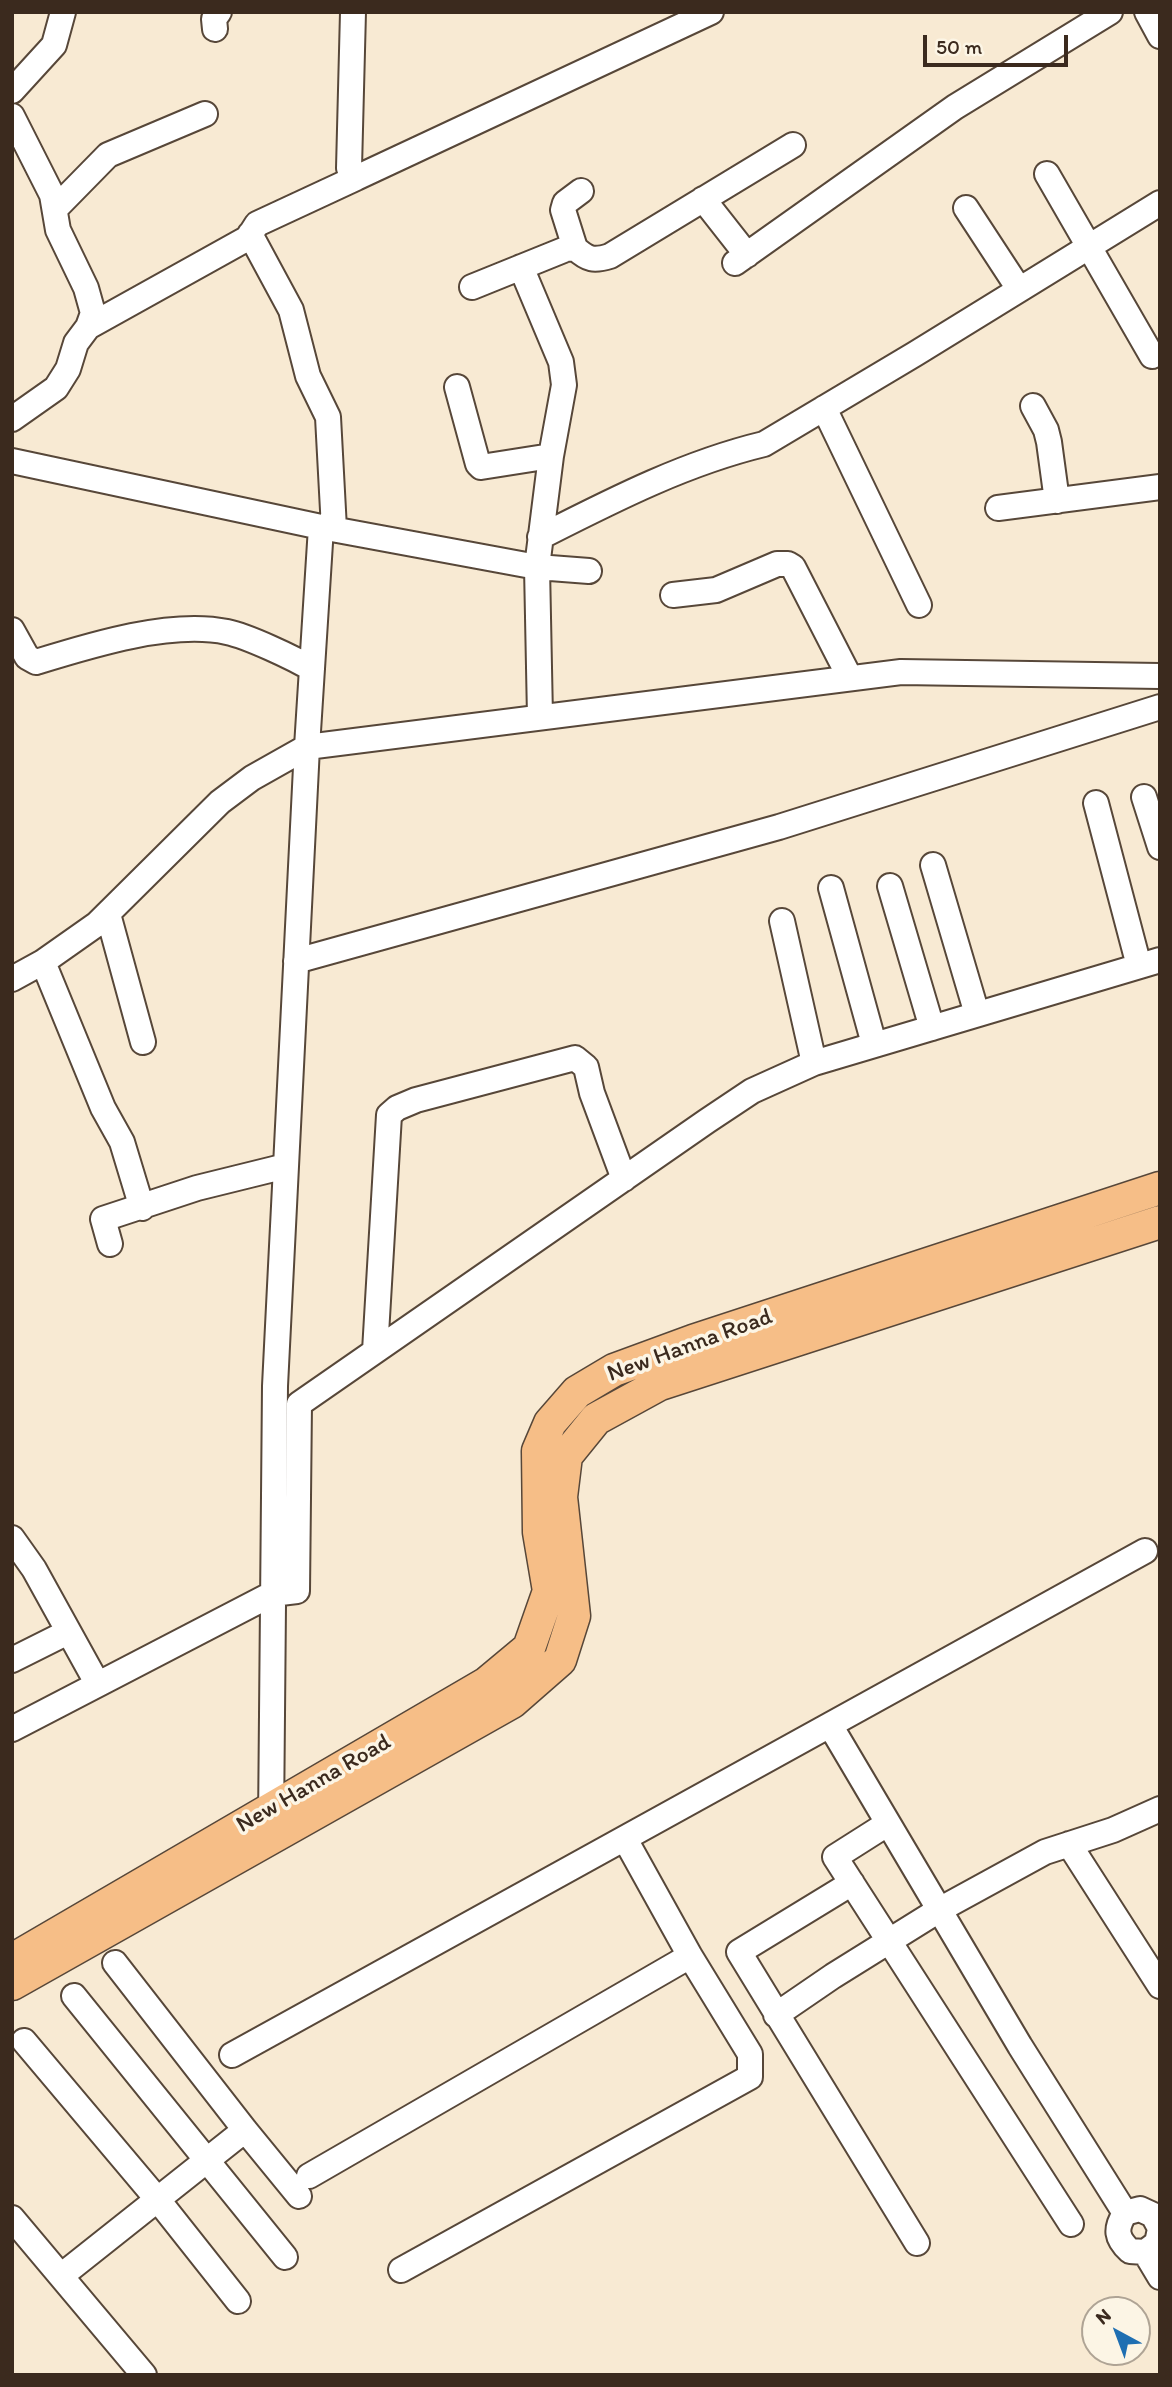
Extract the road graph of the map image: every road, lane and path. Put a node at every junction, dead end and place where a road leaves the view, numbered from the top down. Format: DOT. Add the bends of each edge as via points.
graph roads {
  1 [pos="63,12"];
  2 [pos="353,12"];
  3 [pos="710,12"];
  4 [pos="1110,12"];
  5 [pos="1147,12"];
  6 [pos="1160,36"];
  7 [pos="12,91"];
  8 [pos="205,114"];
  9 [pos="12,116"];
  10 [pos="793,145"];
  11 [pos="1047,174"];
  12 [pos="356,178"];
  13 [pos="581,191"];
  14 [pos="703,200"];
  15 [pos="1160,203"];
  16 [pos="966,208"];
  17 [pos="55,209"];
  18 [pos="250,234"];
  19 [pos="1088,246"];
  20 [pos="575,248"];
  21 [pos="522,267"];
  22 [pos="472,287"];
  23 [pos="1019,289"];
  24 [pos="88,327"];
  25 [pos="1152,356"];
  26 [pos="457,387"];
  27 [pos="1033,406"];
  28 [pos="824,408"];
  29 [pos="12,419"];
  30 [pos="551,456"];
  31 [pos="12,461"];
  32 [pos="1160,487"];
  33 [pos="1057,501"];
  34 [pos="998,508"];
  35 [pos="328,528"];
  36 [pos="540,537"];
  37 [pos="537,567"];
  38 [pos="589,571"];
  39 [pos="673,595"];
  40 [pos="919,604"];
  41 [pos="12,629"];
  42 [pos="312,669"];
  43 [pos="1160,677"];
  44 [pos="850,678"];
  45 [pos="1160,707"];
  46 [pos="540,717"];
  47 [pos="306,747"];
  48 [pos="1144,797"];
  49 [pos="1096,803"];
  50 [pos="1160,847"];
  51 [pos="933,865"];
  52 [pos="890,886"];
  53 [pos="831,888"];
  54 [pos="107,914"];
  55 [pos="782,921"];
  56 [pos="296,961"];
  57 [pos="43,962"];
  58 [pos="1149,963"];
  59 [pos="12,979"];
  60 [pos="977,1014"];
  61 [pos="932,1027"];
  62 [pos="143,1042"];
  63 [pos="874,1044"];
  64 [pos="814,1063"];
  65 [pos="286,1166"];
  66 [pos="624,1179"];
  67 [pos="1160,1188"];
  68 [pos="142,1208"];
  69 [pos="1160,1222"];
  70 [pos="110,1244"];
  71 [pos="375,1351"];
  72 [pos="12,1538"];
  73 [pos="1145,1551"];
  74 [pos="272,1594"];
  75 [pos="68,1632"];
  76 [pos="12,1660"];
  77 [pos="97,1684"];
  78 [pos="831,1726"];
  79 [pos="12,1729"];
  80 [pos="1160,1809"];
  81 [pos="271,1824"];
  82 [pos="887,1824"];
  83 [pos="625,1839"];
  84 [pos="1069,1844"];
  85 [pos="852,1883"];
  86 [pos="939,1910"];
  87 [pos="889,1942"];
  88 [pos="690,1956"];
  89 [pos="12,1960"];
  90 [pos="115,1963"];
  91 [pos="12,1984"];
  92 [pos="1160,1986"];
  93 [pos="74,1996"];
  94 [pos="776,2015"];
  95 [pos="24,2041"];
  96 [pos="232,2055"];
  97 [pos="244,2130"];
  98 [pos="206,2162"];
  99 [pos="158,2200"];
  100 [pos="1125,2213"];
  101 [pos="12,2218"];
  102 [pos="1071,2224"];
  103 [pos="1156,2236"];
  104 [pos="917,2243"];
  105 [pos="285,2257"];
  106 [pos="401,2270"];
  107 [pos="61,2276"];
  108 [pos="1160,2277"];
  109 [pos="238,2301"];
  110 [pos="144,2375"];
  1 -- 7 [label="street" via="54,46"];
  2 -- 12 [label="street" via="349,168"];
  3 -- 12 [label="street"];
  4 -- 14 [label="street" via="955,107 741,259"];
  5 -- 6 [label="street"];
  8 -- 17 [label="street" via="108,155"];
  9 -- 17 [label="street"];
  10 -- 14 [label="street"];
  11 -- 19 [label="street"];
  12 -- 18 [label="street" via="257,224"];
  13 -- 20 [label="street" via="565,202 563,211"];
  14 -- 20 [label="street" via="610,256 586,258"];
  15 -- 19 [label="street"];
  16 -- 23 [label="street"];
  17 -- 24 [label="street" via="58,230 93,313"];
  18 -- 24 [label="street"];
  18 -- 35 [label="street" via="291,310 308,376 328,417"];
  19 -- 23 [label="street"];
  19 -- 25 [label="street"];
  20 -- 21 [label="street"];
  21 -- 22 [label="street"];
  21 -- 30 [label="street" via="561,362 564,385"];
  23 -- 28 [label="street"];
  24 -- 29 [label="street" via="56,388"];
  26 -- 30 [label="street" via="481,467"];
  27 -- 33 [label="street" via="1046,430"];
  28 -- 36 [label="street" via="764,443 653,481"];
  28 -- 40 [label="street"];
  30 -- 36 [label="street"];
  31 -- 35 [label="street"];
  32 -- 33 [label="street"];
  33 -- 34 [label="street"];
  35 -- 37 [label="street"];
  35 -- 42 [label="street"];
  36 -- 37 [label="street"];
  37 -- 38 [label="street"];
  37 -- 46 [label="street"];
  39 -- 44 [label="street" via="716,590 777,564 789,564"];
  41 -- 42 [label="street" via="27,657 36,662 106,642 197,628 229,632"];
  42 -- 47 [label="street"];
  43 -- 44 [label="street" via="901,672"];
  44 -- 46 [label="street"];
  45 -- 56 [label="street" via="779,827"];
  46 -- 47 [label="street"];
  47 -- 54 [label="street" via="220,802"];
  47 -- 56 [label="street"];
  48 -- 50 [label="street"];
  49 -- 58 [label="street"];
  51 -- 60 [label="street"];
  52 -- 61 [label="street"];
  53 -- 63 [label="street"];
  54 -- 57 [label="street"];
  54 -- 62 [label="street"];
  55 -- 64 [label="street"];
  56 -- 65 [label="street"];
  57 -- 59 [label="street"];
  57 -- 68 [label="street" via="103,1108 122,1142"];
  58 -- 60 [label="street"];
  60 -- 61 [label="street"];
  61 -- 63 [label="street"];
  63 -- 64 [label="street"];
  64 -- 66 [label="street" via="752,1091"];
  65 -- 68 [label="street" via="197,1188"];
  65 -- 74 [label="street" via="275,1386"];
  66 -- 71 [label="street"];
  66 -- 71 [label="street" via="586,1067 576,1058 397,1108 389,1115"];
  67 -- 81 [label="main road, New Hanna Road" via="693,1341 614,1370 577,1392 550,1423 538,1451 539,1532 550,1591 529,1648 486,1682"];
  68 -- 70 [label="street" via="103,1219"];
  69 -- 81 [label="main road, New Hanna Road" via="660,1384 596,1419 566,1456 561,1497 574,1616 560,1660 512,1702"];
  71 -- 74 [label="street" via="299,1404 297,1591"];
  72 -- 75 [label="street"];
  73 -- 78 [label="street"];
  74 -- 77 [label="street"];
  74 -- 81 [label="street"];
  75 -- 76 [label="street"];
  75 -- 77 [label="street"];
  77 -- 79 [label="street"];
  78 -- 82 [label="street"];
  78 -- 83 [label="street"];
  80 -- 84 [label="street"];
  81 -- 89 [label="main road, New Hanna Road"];
  81 -- 91 [label="main road, New Hanna Road"];
  82 -- 85 [label="street" via="835,1857"];
  82 -- 86 [label="street"];
  83 -- 88 [label="street"];
  83 -- 96 [label="street"];
  84 -- 86 [label="street" via="1045,1852"];
  84 -- 92 [label="street"];
  85 -- 87 [label="street"];
  85 -- 94 [label="street" via="739,1952"];
  86 -- 87 [label="street"];
  86 -- 100 [label="street"];
  87 -- 94 [label="street"];
  87 -- 102 [label="street"];
  88 -- 97 [label="street" via="304,2186"];
  88 -- 106 [label="street" via="750,2054 750,2077"];
  90 -- 97 [label="street"];
  93 -- 98 [label="street"];
  94 -- 104 [label="street"];
  95 -- 99 [label="street"];
  97 -- 98 [label="street"];
  98 -- 99 [label="street"];
  98 -- 105 [label="street"];
  99 -- 107 [label="street"];
  99 -- 109 [label="street"];
  100 -- 103 [label="street" via="1140,2209 1153,2215"];
  100 -- 103 [label="street" via="1117,2226 1119,2241 1130,2251"];
  101 -- 107 [label="street"];
  103 -- 108 [label="street"];
  107 -- 110 [label="street"];
}
